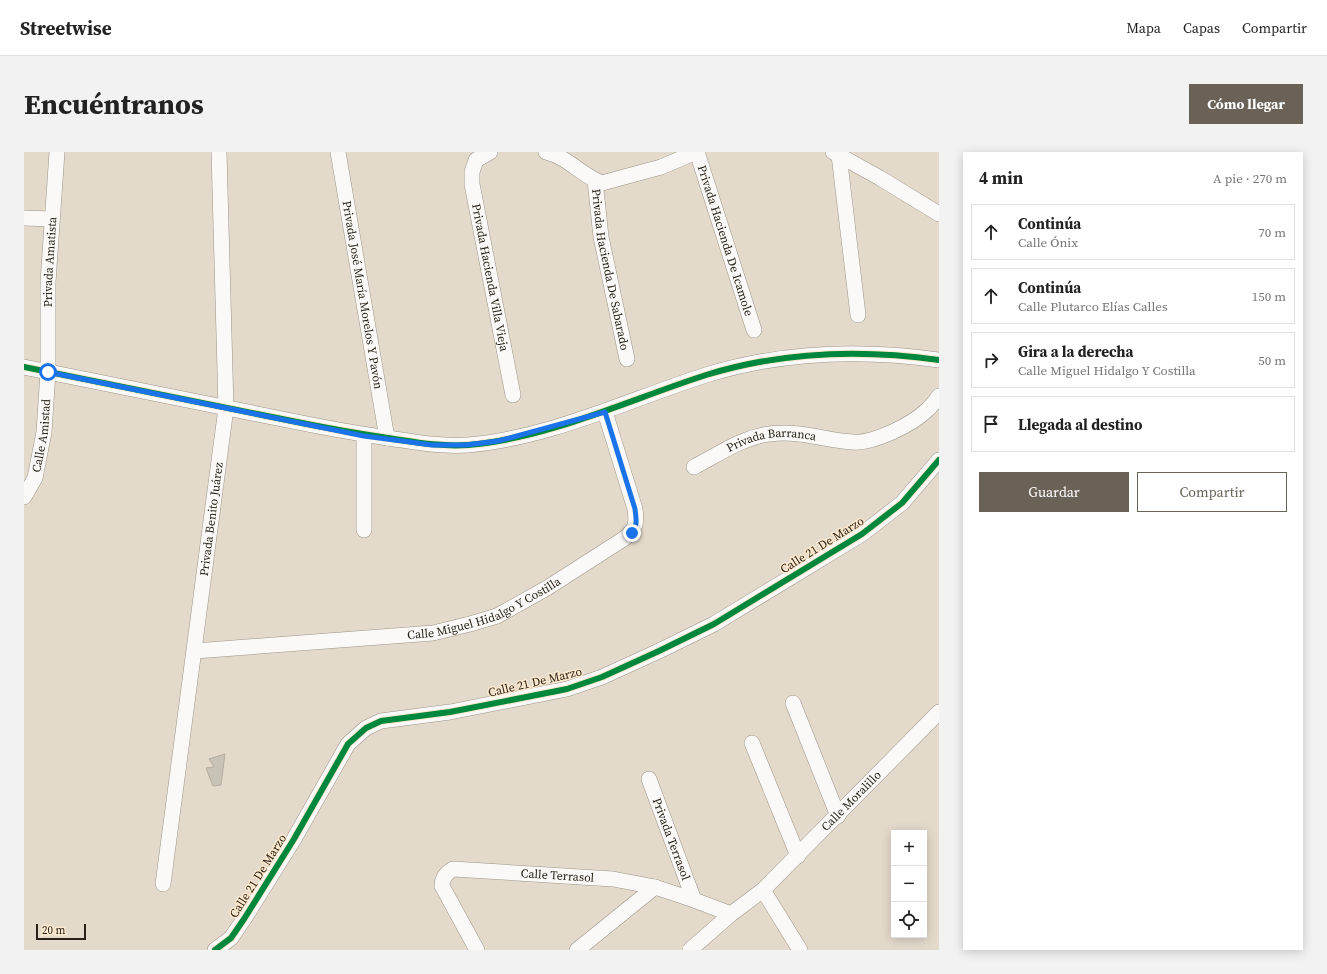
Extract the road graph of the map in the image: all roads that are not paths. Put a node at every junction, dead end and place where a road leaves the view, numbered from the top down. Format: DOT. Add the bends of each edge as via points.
graph roads {
  1 [pos="57,152"];
  2 [pos="219,152"];
  3 [pos="338,152"];
  4 [pos="490,152"];
  5 [pos="546,152"];
  6 [pos="696,152"];
  7 [pos="836,154"];
  8 [pos="595,180"];
  9 [pos="939,214"];
  10 [pos="24,218"];
  11 [pos="52,219"];
  12 [pos="858,315"];
  13 [pos="754,330"];
  14 [pos="627,359"];
  15 [pos="939,360"];
  16 [pos="24,367"];
  17 [pos="48,372"];
  18 [pos="513,395"];
  19 [pos="939,396"];
  20 [pos="226,408"];
  21 [pos="605,412"];
  22 [pos="364,436"];
  23 [pos="387,438"];
  24 [pos="939,460"];
  25 [pos="694,467"];
  26 [pos="24,497"];
  27 [pos="364,530"];
  28 [pos="195,651"];
  29 [pos="793,702"];
  30 [pos="939,712"];
  31 [pos="752,743"];
  32 [pos="649,779"];
  33 [pos="838,816"];
  34 [pos="798,856"];
  35 [pos="163,884"];
  36 [pos="656,888"];
  37 [pos="763,890"];
  38 [pos="694,900"];
  39 [pos="731,914"];
  40 [pos="580,949"];
  41 [pos="215,950"];
  42 [pos="477,950"];
  43 [pos="690,950"];
  44 [pos="800,950"];
  1 -- 11 [label="street, Privada Amatista"];
  2 -- 20 [label="street, Privada Benito Juárez"];
  3 -- 23 [label="street, Privada José María Morelos Y Pavón"];
  4 -- 18 [label="street, Privada Hacienda Villa Vieja" via="476,160 472,184"];
  5 -- 8 [label="street" via="565,160"];
  6 -- 8 [label="street" via="609,182"];
  6 -- 13 [label="street, Privada Hacienda De Icamole"];
  7 -- 9 [label="street"];
  7 -- 12 [label="street"];
  8 -- 14 [label="street, Privada Hacienda De Sabarado" via="602,237"];
  10 -- 11 [label="street"];
  11 -- 17 [label="street, Privada Amatista" via="48,282"];
  15 -- 21 [label="street" via="869,354 800,356 750,364 707,375"];
  16 -- 17 [label="street"];
  17 -- 20 [label="street"];
  17 -- 26 [label="street, Calle Amistad" via="44,432 35,478"];
  19 -- 25 [label="street, Privada Barranca" via="927,411 914,420 878,437 854,442 797,432 768,434"];
  20 -- 22 [label="street"];
  20 -- 28 [label="street, Privada Benito Juárez"];
  21 -- 23 [label="street" via="492,442 432,445"];
  21 -- 28 [label="street, Calle Miguel Hidalgo Y Costilla" via="635,509 635,528 548,588 498,616 433,633"];
  22 -- 23 [label="street"];
  22 -- 27 [label="street"];
  24 -- 41 [label="street, Calle 21 De Marzo" via="902,503 862,534 714,624 652,654 602,677 567,689 450,712 381,721 366,728 348,744 244,920 231,938"];
  28 -- 35 [label="street, Privada Benito Juárez"];
  29 -- 33 [label="street"];
  30 -- 33 [label="street, Calle Moralillo"];
  31 -- 34 [label="street"];
  32 -- 38 [label="street, Privada Terrasol"];
  33 -- 34 [label="street, Calle Moralillo"];
  34 -- 37 [label="street, Calle Moralillo"];
  36 -- 38 [label="street"];
  36 -- 40 [label="street"];
  36 -- 42 [label="street, Calle Terrasol" via="613,879 453,869 442,880 442,886"];
  37 -- 39 [label="street, Calle Moralillo"];
  37 -- 44 [label="street"];
  38 -- 39 [label="street"];
  39 -- 43 [label="street, Calle Moralillo"];
}
